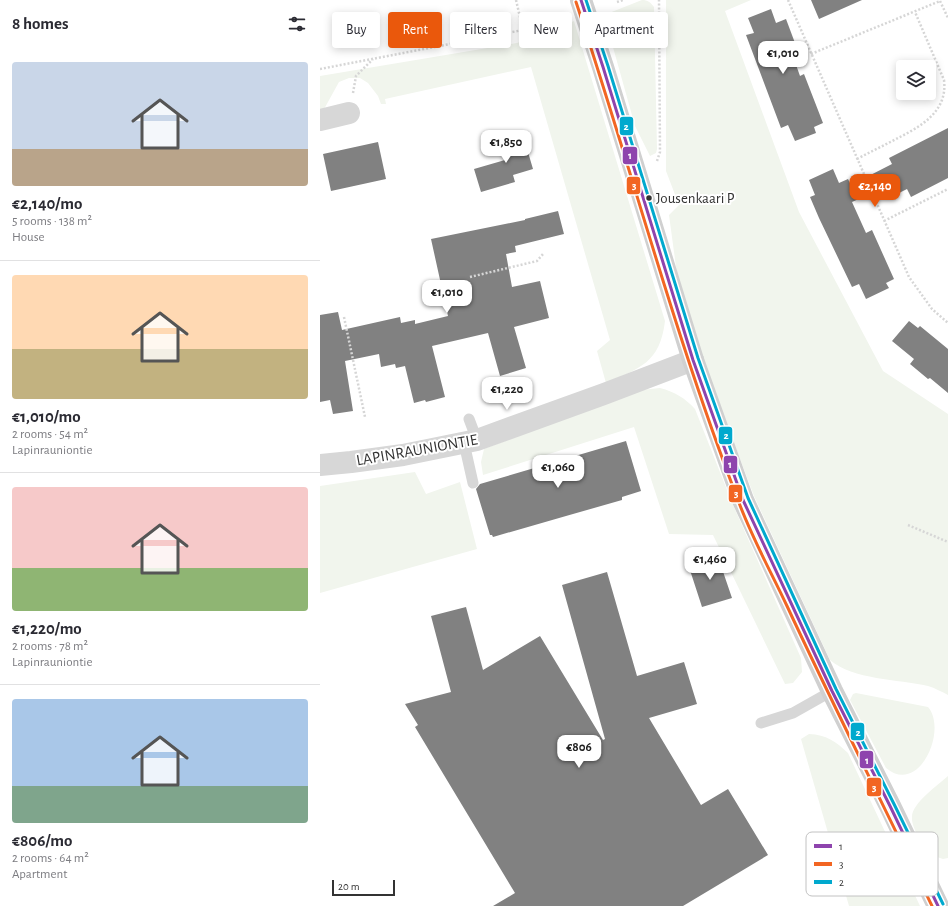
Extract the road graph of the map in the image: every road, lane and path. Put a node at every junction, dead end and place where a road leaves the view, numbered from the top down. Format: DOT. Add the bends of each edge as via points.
graph roads {
  1 [pos="516,0"];
  2 [pos="581,0"];
  3 [pos="623,0"];
  4 [pos="659,0"];
  5 [pos="788,0"];
  6 [pos="940,1"];
  7 [pos="617,2"];
  8 [pos="915,12"];
  9 [pos="519,13"];
  10 [pos="948,18"];
  11 [pos="519,31"];
  12 [pos="812,54"];
  13 [pos="373,59"];
  14 [pos="320,69"];
  15 [pos="349,113"];
  16 [pos="320,120"];
  17 [pos="857,159"];
  18 [pos="657,161"];
  19 [pos="948,189"];
  20 [pos="884,221"];
  21 [pos="543,254"];
  22 [pos="470,278"];
  23 [pos="344,317"];
  24 [pos="948,324"];
  25 [pos="693,360"];
  26 [pos="365,417"];
  27 [pos="469,419"];
  28 [pos="471,442"];
  29 [pos="320,465"];
  30 [pos="473,483"];
  31 [pos="908,525"];
  32 [pos="948,542"];
  33 [pos="832,691"];
  34 [pos="761,723"];
  35 [pos="902,832"];
  36 [pos="933,896"];
  37 [pos="938,906"];
  1 -- 9 [label="path"];
  2 -- 25 [label="main road"];
  3 -- 7 [label="path"];
  4 -- 18 [label="path" via="660,152"];
  5 -- 12 [label="path"];
  6 -- 8 [label="path"];
  6 -- 10 [label="path"];
  8 -- 12 [label="path"];
  8 -- 17 [label="path" via="944,80 946,88 943,103 930,119 919,127"];
  11 -- 13 [label="path"];
  12 -- 17 [label="path"];
  13 -- 14 [label="path"];
  13 -- 15 [label="path" via="356,76"];
  15 -- 16 [label="street"];
  17 -- 20 [label="path"];
  19 -- 20 [label="path"];
  20 -- 24 [label="path" via="909,277 932,309"];
  21 -- 22 [label="path" via="537,261"];
  23 -- 26 [label="path"];
  25 -- 28 [label="street, LAPINRAUNIONTIE"];
  25 -- 33 [label="main road" via="743,500"];
  27 -- 28 [label="lane"];
  28 -- 29 [label="street, LAPINRAUNIONTIE"];
  28 -- 30 [label="lane"];
  31 -- 32 [label="path"];
  33 -- 34 [label="lane" via="793,713"];
  33 -- 35 [label="main road"];
  36 -- 37 [label="main road"];
}
